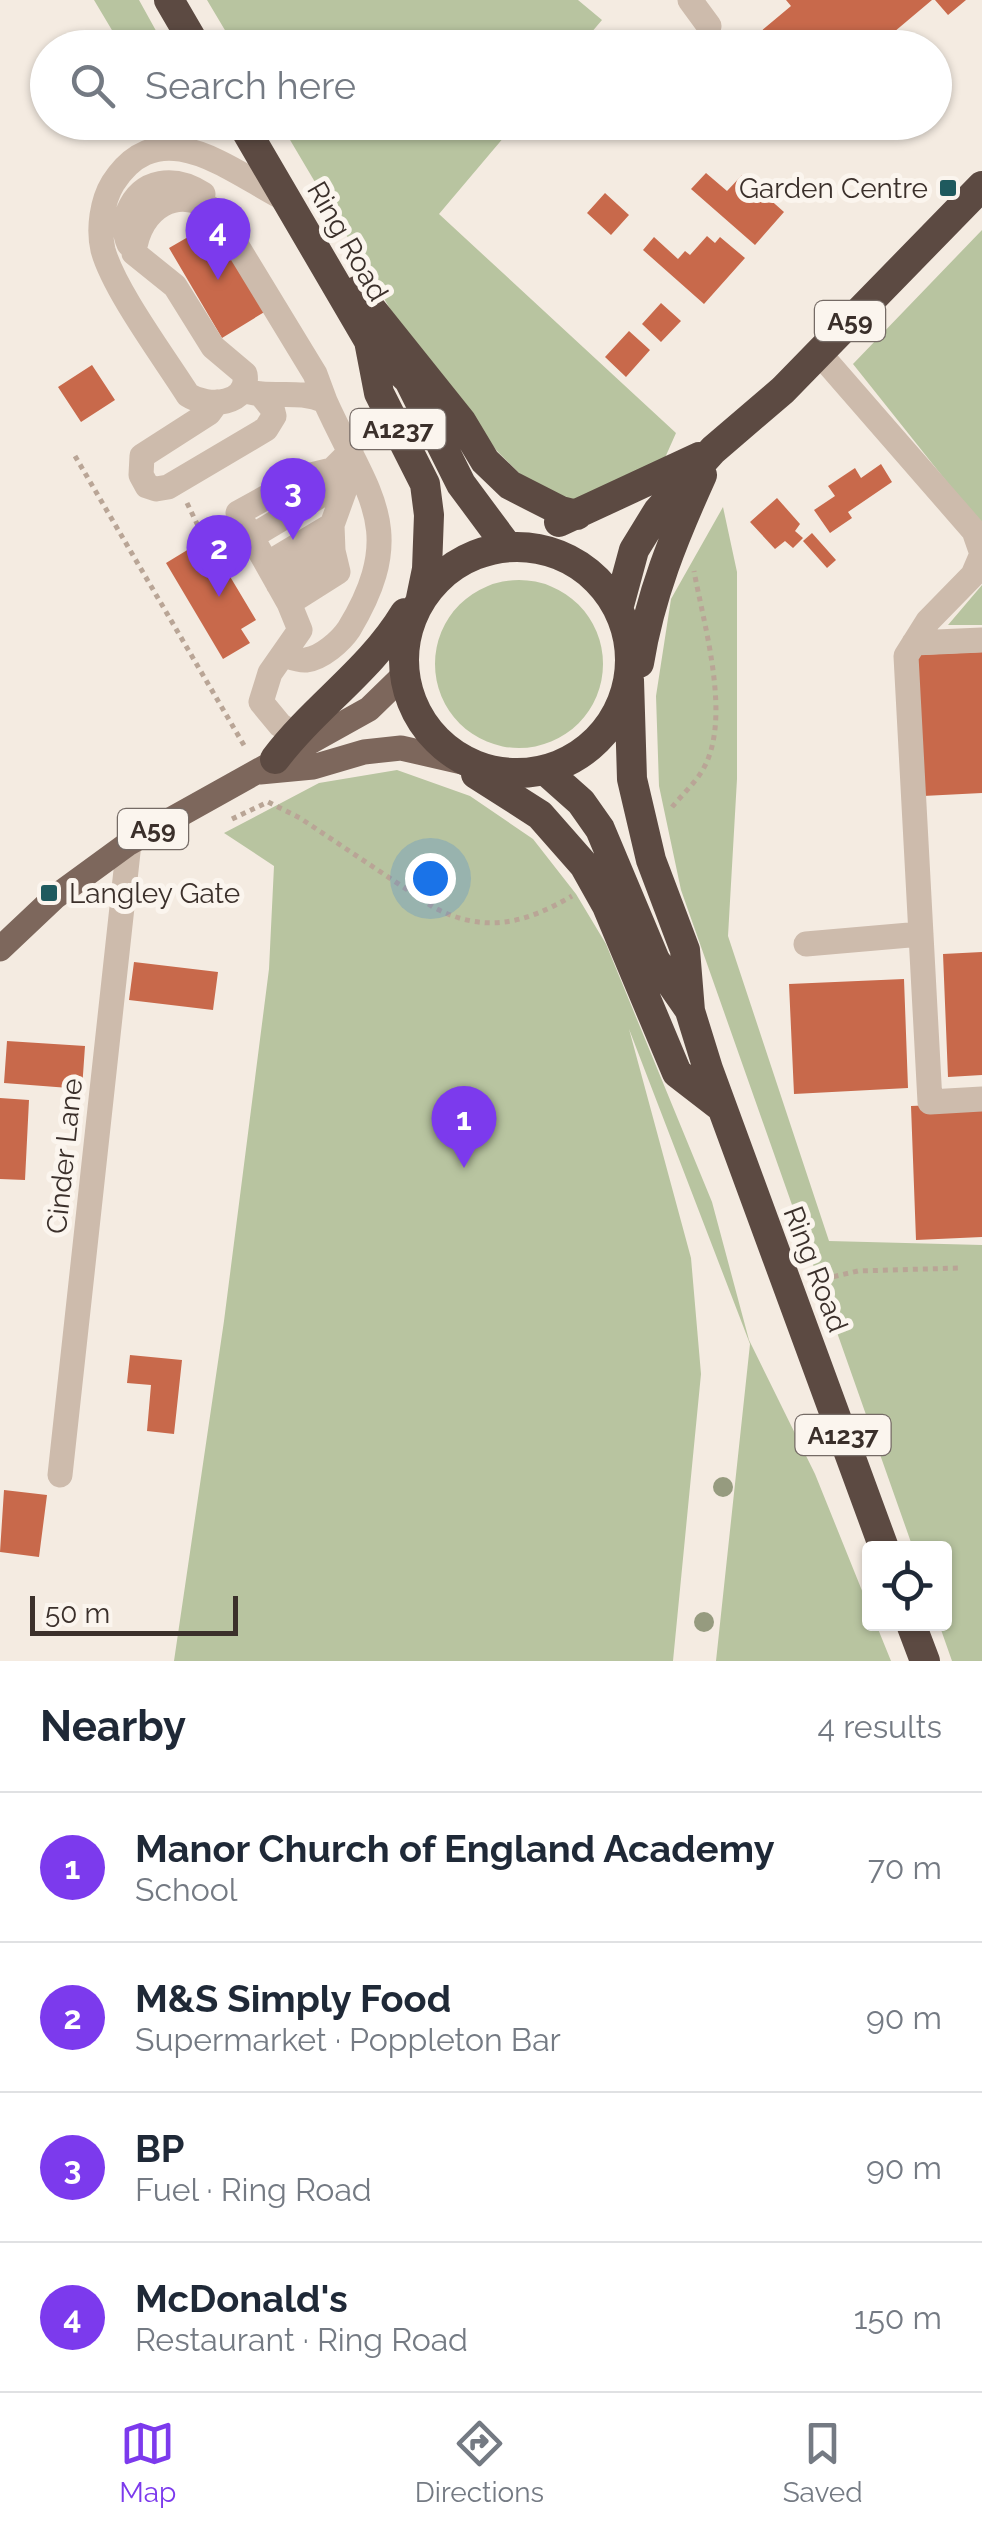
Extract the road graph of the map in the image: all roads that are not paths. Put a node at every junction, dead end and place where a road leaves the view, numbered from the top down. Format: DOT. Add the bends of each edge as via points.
graph roads {
  1 [pos="169,0"];
  2 [pos="690,0"];
  3 [pos="710,26"];
  4 [pos="186,30"];
  5 [pos="251,140"];
  6 [pos="982,186"];
  7 [pos="286,199"];
  8 [pos="369,342"];
  9 [pos="819,354"];
  10 [pos="253,394"];
  11 [pos="312,397"];
  12 [pos="217,402"];
  13 [pos="266,429"];
  14 [pos="713,450"];
  15 [pos="351,451"];
  16 [pos="577,516"];
  17 [pos="333,538"];
  18 [pos="510,546"];
  19 [pos="278,584"];
  20 [pos="423,591"];
  21 [pos="618,608"];
  22 [pos="982,640"];
  23 [pos="914,643"];
  24 [pos="284,655"];
  25 [pos="405,674"];
  26 [pos="629,680"];
  27 [pos="630,713"];
  28 [pos="300,738"];
  29 [pos="460,761"];
  30 [pos="266,766"];
  31 [pos="545,770"];
  32 [pos="129,843"];
  33 [pos="920,934"];
  34 [pos="806,944"];
  35 [pos="0,949"];
  36 [pos="690,1011"];
  37 [pos="982,1099"];
  38 [pos="722,1106"];
  39 [pos="60,1475"];
  40 [pos="881,1541"];
  41 [pos="913,1631"];
  42 [pos="924,1661"];
  1 -- 4 [label="highway"];
  2 -- 3 [label="lane"];
  5 -- 7 [label="highway, Ring Road / A1237"];
  6 -- 9 [label="highway, A59"];
  7 -- 8 [label="highway, Ring Road / A1237"];
  7 -- 12 [label="lane" via="185,148 162,146 141,152 110,189 104,252 188,395"];
  7 -- 16 [label="highway" via="485,461 510,485"];
  8 -- 18 [label="highway, Ring Road / A1237" via="409,380 460,484"];
  8 -- 20 [label="highway, Ring Road / A1237" via="379,393 425,484"];
  9 -- 14 [label="highway, A59"];
  9 -- 23 [label="lane" via="974,532 982,554 973,575"];
  10 -- 11 [label="lane"];
  10 -- 11 [label="lane" via="245,374 213,347 175,286 134,253 136,234 162,204 193,199 217,213 322,388"];
  10 -- 12 [label="lane"];
  10 -- 13 [label="lane" via="272,408"];
  11 -- 13 [label="lane"];
  11 -- 15 [label="lane"];
  12 -- 13 [label="lane" via="142,456 147,486 168,487"];
  14 -- 16 [label="highway, A59"];
  14 -- 21 [label="highway, A59" via="644,531"];
  14 -- 27 [label="highway" via="664,559"];
  15 -- 17 [label="lane"];
  15 -- 19 [label="lane" via="332,470 303,477 238,513"];
  15 -- 24 [label="lane" via="376,508 376,571 346,635 306,660"];
  16 -- 18 [label="highway, A59"];
  17 -- 19 [label="lane"];
  17 -- 19 [label="lane" via="338,572"];
  18 -- 20 [label="highway" via="466,559"];
  18 -- 21 [label="highway" via="574,562"];
  19 -- 24 [label="lane" via="300,630"];
  20 -- 25 [label="highway" via="404,649"];
  20 -- 28 [label="highway" via="374,658"];
  21 -- 26 [label="highway"];
  22 -- 23 [label="lane"];
  23 -- 33 [label="lane" via="906,656"];
  24 -- 28 [label="lane" via="260,702"];
  25 -- 28 [label="main road" via="369,709"];
  25 -- 29 [label="highway" via="432,736"];
  26 -- 27 [label="highway, Ring Road / A1237"];
  26 -- 31 [label="highway" via="598,740"];
  27 -- 36 [label="highway, Ring Road / A1237" via="632,780 651,860 686,950"];
  28 -- 30 [label="highway"];
  29 -- 30 [label="main road, A59" via="401,748 314,766"];
  29 -- 31 [label="highway" via="494,772"];
  29 -- 38 [label="highway" via="540,815 570,846 607,906 677,1074"];
  30 -- 32 [label="main road, A59"];
  31 -- 36 [label="highway, Ring Road / A1237" via="600,829 656,960"];
  32 -- 35 [label="main road, A59" via="55,897"];
  32 -- 39 [label="lane, Cinder Lane"];
  33 -- 34 [label="lane"];
  33 -- 37 [label="lane" via="930,1102"];
  36 -- 38 [label="highway, Ring Road / A1237"];
  38 -- 40 [label="highway, Ring Road / A1237"];
  41 -- 42 [label="highway"];
}
